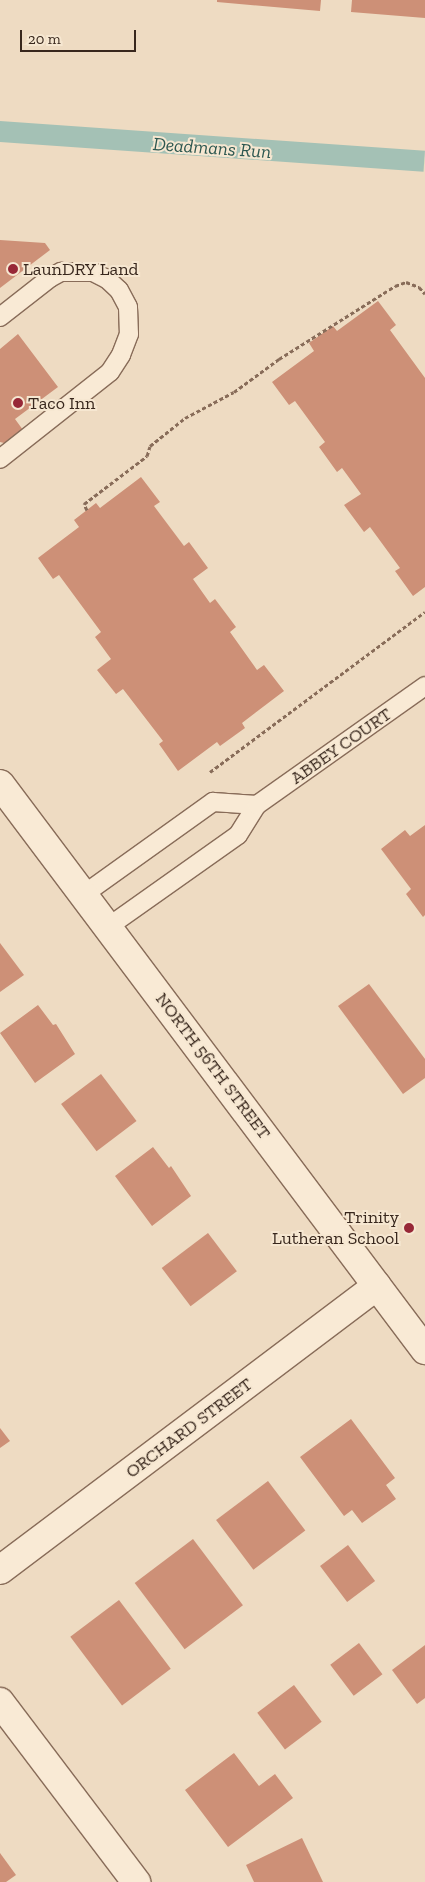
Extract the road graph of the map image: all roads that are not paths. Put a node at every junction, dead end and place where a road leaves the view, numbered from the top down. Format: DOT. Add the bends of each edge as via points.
graph roads {
  1 [pos="0,317"];
  2 [pos="0,459"];
  3 [pos="425,686"];
  4 [pos="0,784"];
  5 [pos="256,805"];
  6 [pos="83,895"];
  7 [pos="108,927"];
  8 [pos="377,1286"];
  9 [pos="425,1350"];
  10 [pos="0,1570"];
  11 [pos="0,1702"];
  12 [pos="136,1882"];
  1 -- 2 [label="lane" via="61,272 94,272 119,290 128,307 130,334 110,372"];
  3 -- 5 [label="lane, ABBEY COURT"];
  4 -- 6 [label="main road, NORTH 56TH STREET"];
  5 -- 6 [label="lane" via="212,802"];
  5 -- 7 [label="lane, ABBEY COURT" via="238,835"];
  6 -- 7 [label="main road, NORTH 56TH STREET"];
  7 -- 8 [label="main road, NORTH 56TH STREET"];
  8 -- 9 [label="main road, NORTH 56TH STREET"];
  8 -- 10 [label="main road, ORCHARD STREET"];
  11 -- 12 [label="main road"];
}
